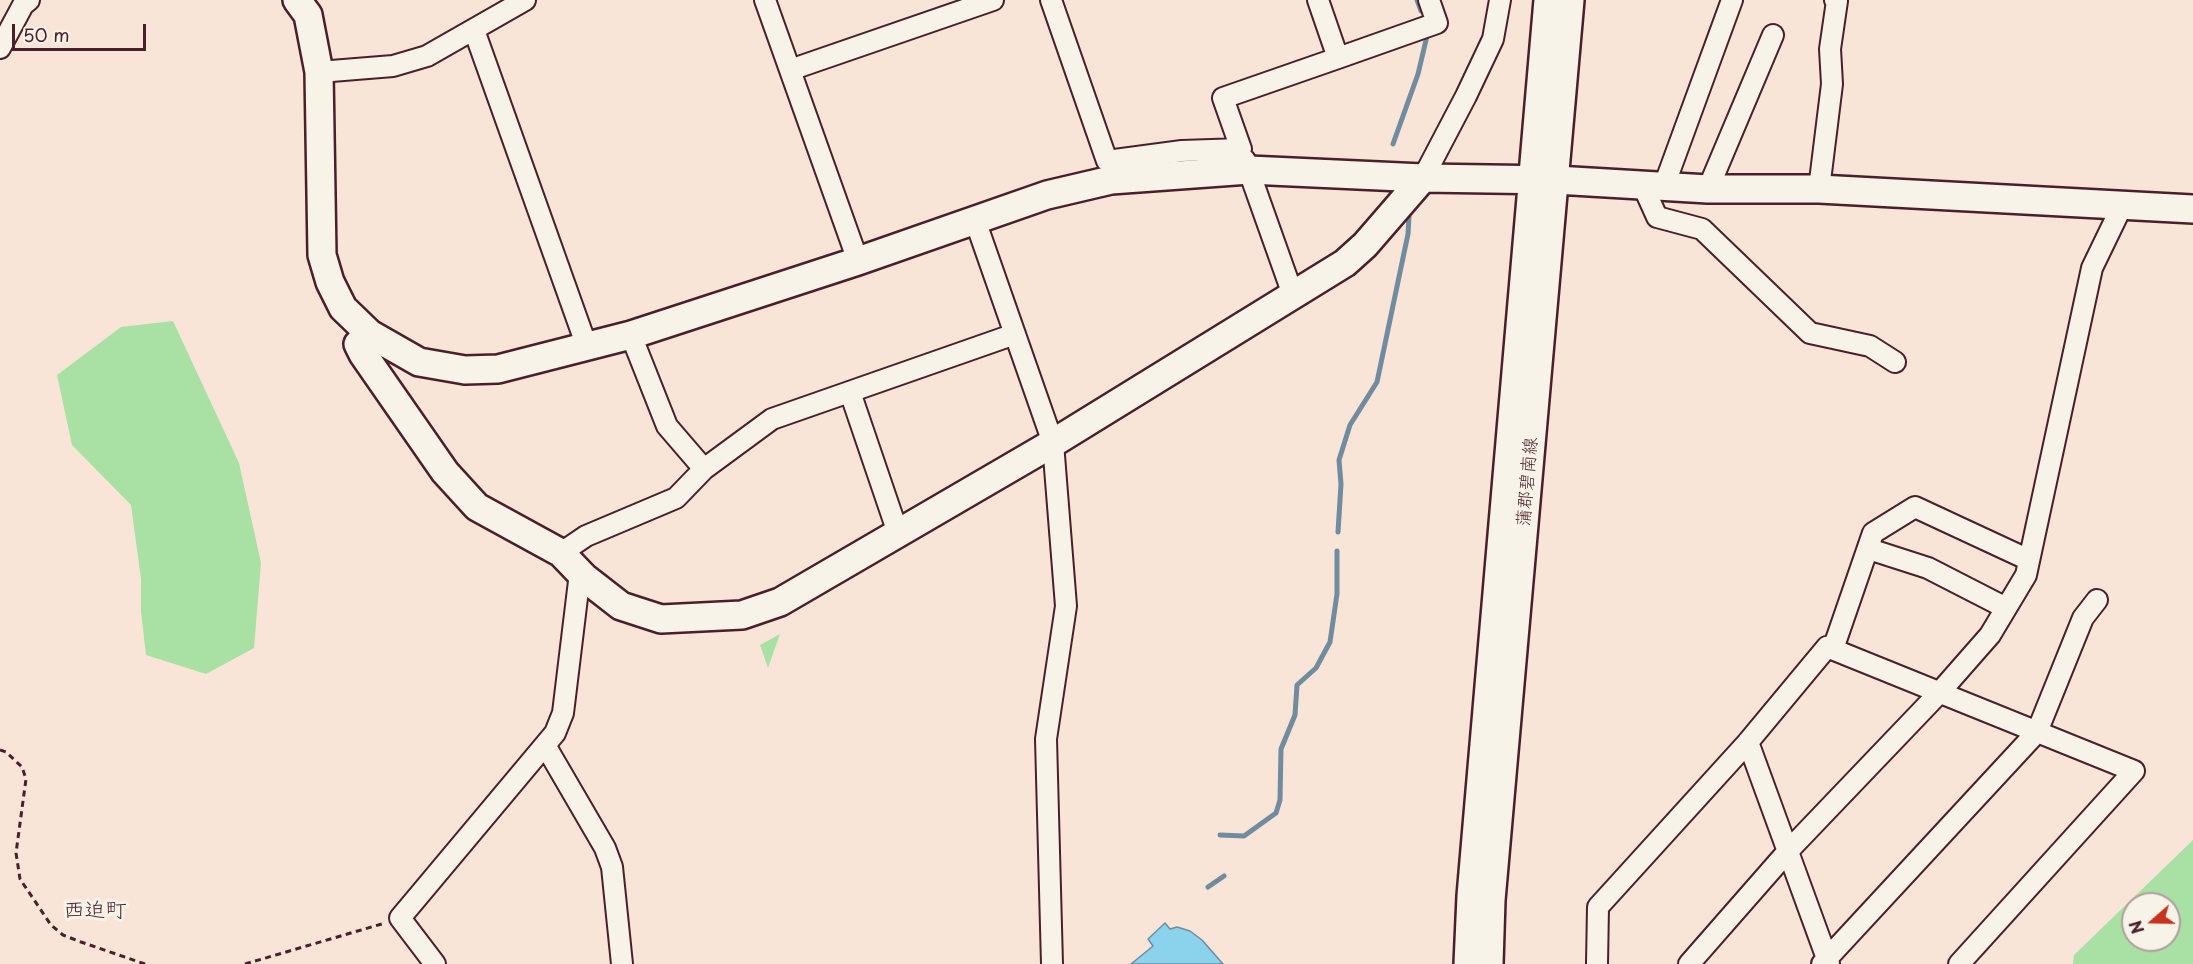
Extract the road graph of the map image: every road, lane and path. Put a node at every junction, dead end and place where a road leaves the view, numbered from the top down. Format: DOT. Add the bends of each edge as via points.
graph roads {
  1 [pos="29,0"];
  2 [pos="297,0"];
  3 [pos="525,0"];
  4 [pos="765,0"];
  5 [pos="993,0"];
  6 [pos="1051,0"];
  7 [pos="1318,0"];
  8 [pos="1429,0"];
  9 [pos="1500,0"];
  10 [pos="1548,0"];
  11 [pos="1570,0"];
  12 [pos="1732,0"];
  13 [pos="1835,0"];
  14 [pos="474,30"];
  15 [pos="1773,35"];
  16 [pos="0,48"];
  17 [pos="1338,58"];
  18 [pos="790,70"];
  19 [pos="319,72"];
  20 [pos="1245,160"];
  21 [pos="1423,178"];
  22 [pos="1544,181"];
  23 [pos="1654,186"];
  24 [pos="1708,189"];
  25 [pos="1819,189"];
  26 [pos="2122,206"];
  27 [pos="2193,209"];
  28 [pos="975,220"];
  29 [pos="858,261"];
  30 [pos="1293,295"];
  31 [pos="370,334"];
  32 [pos="1015,334"];
  33 [pos="631,335"];
  34 [pos="587,347"];
  35 [pos="1895,362"];
  36 [pos="850,392"];
  37 [pos="1053,443"];
  38 [pos="704,469"];
  39 [pos="898,533"];
  40 [pos="1869,549"];
  41 [pos="561,553"];
  42 [pos="2029,560"];
  43 [pos="580,573"];
  44 [pos="2097,600"];
  45 [pos="2006,608"];
  46 [pos="1833,649"];
  47 [pos="1940,692"];
  48 [pos="2037,732"];
  49 [pos="1748,741"];
  50 [pos="545,745"];
  51 [pos="0,750"];
  52 [pos="1788,851"];
  53 [pos="400,918"];
  54 [pos="1826,962"];
  55 [pos="145,964"];
  56 [pos="245,964"];
  57 [pos="435,964"];
  58 [pos="622,964"];
  59 [pos="1052,964"];
  60 [pos="1468,964"];
  61 [pos="1489,964"];
  62 [pos="1597,964"];
  63 [pos="1689,964"];
  64 [pos="1959,964"];
  1 -- 16 [label="street"];
  2 -- 19 [label="street" via="308,15"];
  3 -- 14 [label="street"];
  4 -- 18 [label="street"];
  5 -- 18 [label="street"];
  6 -- 20 [label="street" via="1107,161 1182,151"];
  7 -- 17 [label="street"];
  8 -- 17 [label="street" via="1437,23"];
  9 -- 21 [label="street" via="1492,39"];
  10 -- 22 [label="street, 蒲郡碧南線"];
  11 -- 22 [label="street, 蒲郡碧南線"];
  12 -- 23 [label="street"];
  13 -- 25 [label="street" via="1838,2 1830,49 1832,84"];
  14 -- 19 [label="street" via="427,56 393,66"];
  14 -- 34 [label="street"];
  15 -- 24 [label="street"];
  17 -- 20 [label="street" via="1223,98"];
  18 -- 29 [label="street"];
  19 -- 31 [label="street" via="322,255 343,308"];
  20 -- 21 [label="street"];
  20 -- 28 [label="street" via="1121,178 1047,195"];
  20 -- 30 [label="street"];
  21 -- 22 [label="street"];
  21 -- 30 [label="street" via="1346,263"];
  22 -- 23 [label="street"];
  22 -- 60 [label="street, 蒲郡碧南線" via="1471,896"];
  22 -- 61 [label="street, 蒲郡碧南線"];
  23 -- 24 [label="street"];
  23 -- 35 [label="street" via="1657,217 1702,229 1810,333 1869,346"];
  24 -- 25 [label="street"];
  25 -- 26 [label="street"];
  26 -- 27 [label="street"];
  26 -- 42 [label="street" via="2092,268"];
  28 -- 29 [label="street"];
  28 -- 32 [label="street"];
  29 -- 33 [label="street"];
  30 -- 37 [label="street"];
  31 -- 34 [label="street" via="419,362 465,370 498,369"];
  31 -- 41 [label="street" via="358,345 445,472 477,507"];
  32 -- 36 [label="street"];
  32 -- 37 [label="street"];
  33 -- 34 [label="street"];
  33 -- 38 [label="street" via="667,426"];
  36 -- 38 [label="street" via="772,419"];
  36 -- 39 [label="street"];
  37 -- 39 [label="street"];
  37 -- 59 [label="street" via="1066,606 1047,739"];
  38 -- 41 [label="street" via="671,501 586,536"];
  39 -- 43 [label="street" via="780,602 742,615 661,618 621,606"];
  40 -- 42 [label="street" via="1873,533 1915,507"];
  40 -- 45 [label="street" via="1928,568"];
  40 -- 46 [label="street"];
  41 -- 43 [label="street"];
  42 -- 45 [label="street" via="2026,575"];
  43 -- 50 [label="street" via="563,713"];
  44 -- 48 [label="street" via="2083,618"];
  45 -- 47 [label="street" via="1990,634"];
  46 -- 47 [label="street"];
  46 -- 49 [label="street" via="1827,647"];
  47 -- 48 [label="street"];
  47 -- 52 [label="street"];
  48 -- 54 [label="street"];
  48 -- 64 [label="street" via="2134,771"];
  49 -- 52 [label="street"];
  49 -- 62 [label="street" via="1598,907"];
  50 -- 53 [label="street"];
  50 -- 58 [label="street" via="605,848 612,867"];
  51 -- 55 [label="path" via="22,767 26,779 16,853 20,879 51,925 81,942"];
  52 -- 54 [label="street"];
  52 -- 63 [label="street"];
  53 -- 56 [label="path"];
  53 -- 57 [label="street"];
}
